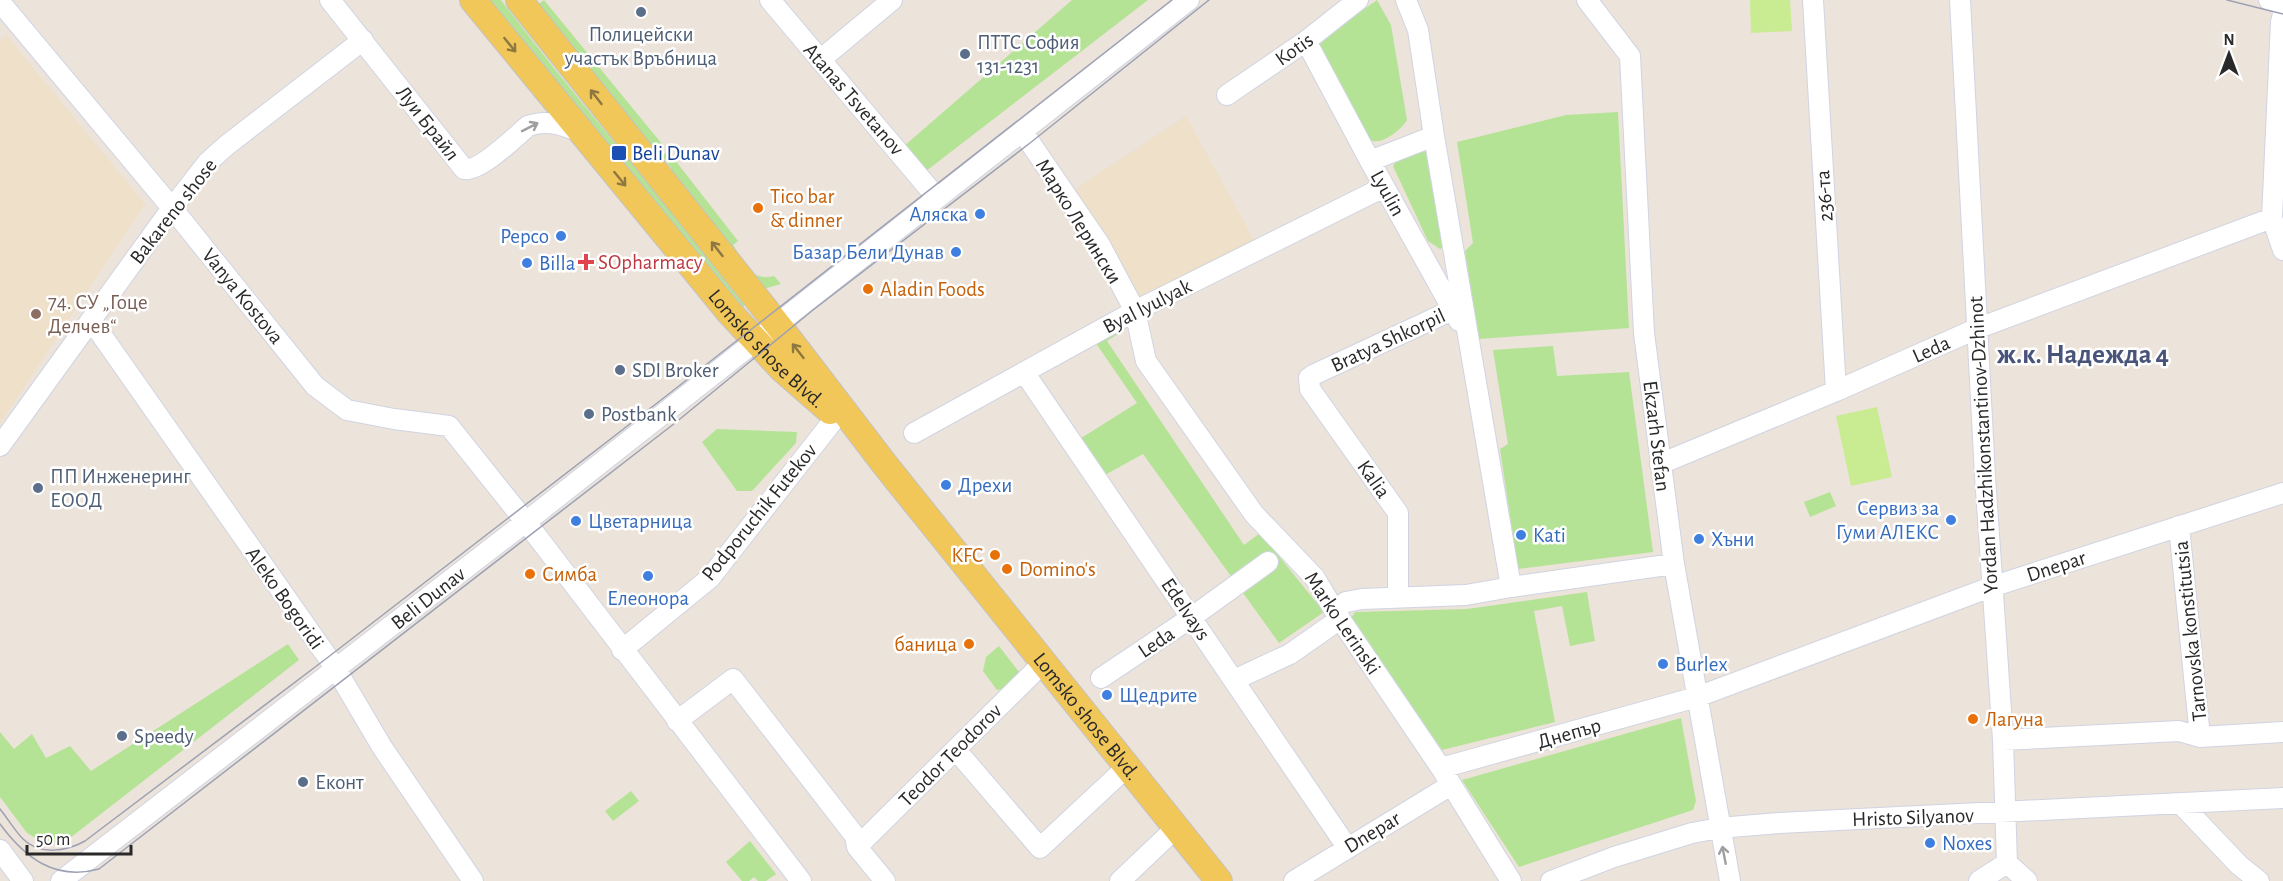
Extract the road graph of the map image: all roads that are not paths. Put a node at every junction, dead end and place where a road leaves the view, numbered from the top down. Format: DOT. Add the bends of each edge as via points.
graph roads {
  1 [pos="330,0"];
  2 [pos="473,0"];
  3 [pos="519,0"];
  4 [pos="770,0"];
  5 [pos="892,0"];
  6 [pos="1189,0"];
  7 [pos="1358,0"];
  8 [pos="1406,0"];
  9 [pos="1587,0"];
  10 [pos="1813,0"];
  11 [pos="1960,0"];
  12 [pos="2269,0"];
  13 [pos="0,2"];
  14 [pos="2283,4"];
  15 [pos="2283,14"];
  16 [pos="363,40"];
  17 [pos="1306,41"];
  18 [pos="820,60"];
  19 [pos="1227,95"];
  20 [pos="1022,131"];
  21 [pos="582,133"];
  22 [pos="1434,136"];
  23 [pos="1370,161"];
  24 [pos="1384,187"];
  25 [pos="937,198"];
  26 [pos="172,208"];
  27 [pos="2272,218"];
  28 [pos="2283,250"];
  29 [pos="1459,307"];
  30 [pos="1135,311"];
  31 [pos="91,321"];
  32 [pos="777,325"];
  33 [pos="1976,329"];
  34 [pos="756,341"];
  35 [pos="1024,372"];
  36 [pos="1313,375"];
  37 [pos="1836,391"];
  38 [pos="836,417"];
  39 [pos="914,433"];
  40 [pos="0,446"];
  41 [pos="1660,464"];
  42 [pos="886,466"];
  43 [pos="2283,493"];
  44 [pos="526,522"];
  45 [pos="2180,526"];
  46 [pos="1268,562"];
  47 [pos="1674,564"];
  48 [pos="1511,587"];
  49 [pos="1991,587"];
  50 [pos="1398,598"];
  51 [pos="1337,615"];
  52 [pos="1192,617"];
  53 [pos="622,650"];
  54 [pos="1044,662"];
  55 [pos="336,669"];
  56 [pos="1101,678"];
  57 [pos="1234,680"];
  58 [pos="1697,697"];
  59 [pos="677,721"];
  60 [pos="2283,732"];
  61 [pos="2200,737"];
  62 [pos="2003,740"];
  63 [pos="956,750"];
  64 [pos="1128,766"];
  65 [pos="1441,768"];
  66 [pos="1451,785"];
  67 [pos="2283,798"];
  68 [pos="2181,804"];
  69 [pos="2005,813"];
  70 [pos="1177,826"];
  71 [pos="1719,828"];
  72 [pos="1347,847"];
  73 [pos="857,848"];
  74 [pos="0,850"];
  75 [pos="2007,863"];
  76 [pos="23,881"];
  77 [pos="62,881"];
  78 [pos="473,881"];
  79 [pos="801,881"];
  80 [pos="885,881"];
  81 [pos="1120,881"];
  82 [pos="1219,881"];
  83 [pos="1294,881"];
  84 [pos="1511,881"];
  85 [pos="1551,881"];
  86 [pos="1730,881"];
  87 [pos="1979,881"];
  88 [pos="2027,881"];
  89 [pos="2259,881"];
  1 -- 16 [label="street, Луи Брайл"];
  2 -- 21 [label="main road, Lomsko shose Blvd., one-way"];
  32 -- 3 [label="main road, Lomsko shose Blvd., one-way"];
  4 -- 18 [label="street, Atanas Tsvetanov"];
  5 -- 18 [label="street"];
  6 -- 20 [label="street, Beli Dunav"];
  7 -- 17 [label="street, Kotis"];
  8 -- 22 [label="street" via="1418,30"];
  9 -- 41 [label="street, Ekzarh Stefan" via="1630,56 1644,333"];
  10 -- 37 [label="street, 236-та"];
  11 -- 33 [label="street, Yordan Hadzhikonstantinov-Dzhinot"];
  12 -- 14 [label="street"];
  13 -- 26 [label="street, Vanya Kostova"];
  15 -- 27 [label="street"];
  16 -- 21 [label="street, Луи Брайл, one-way" via="464,169 486,160 535,123 550,122"];
  16 -- 26 [label="street, Bakareno shose" via="227,145 208,162"];
  17 -- 19 [label="street, Kotis"];
  17 -- 23 [label="street, Lyulin"];
  18 -- 25 [label="street, Atanas Tsvetanov"];
  20 -- 25 [label="street, Beli Dunav"];
  20 -- 30 [label="street, Марко Лерински" via="1100,245"];
  21 -- 34 [label="main road, Lomsko shose Blvd., one-way"];
  22 -- 23 [label="street"];
  22 -- 29 [label="street"];
  23 -- 24 [label="street, Lyulin"];
  24 -- 29 [label="street, Lyulin"];
  24 -- 30 [label="street, Byal lyulyak"];
  25 -- 32 [label="street, Beli Dunav"];
  26 -- 31 [label="street, Bakareno shose"];
  26 -- 44 [label="street, Vanya Kostova" via="315,386 347,410 449,426"];
  27 -- 28 [label="street"];
  27 -- 33 [label="street, Leda"];
  29 -- 36 [label="street, Bratya Shkorpil"];
  29 -- 48 [label="street" via="1470,345"];
  30 -- 35 [label="street, Byal lyulyak"];
  30 -- 51 [label="street, Marko Lerinski" via="1146,361 1254,514 1315,578"];
  31 -- 40 [label="street, Bakareno shose"];
  31 -- 55 [label="street, Aleko Bogoridi"];
  32 -- 34 [label="street, Beli Dunav"];
  42 -- 32 [label="main road, Lomsko shose Blvd., one-way"];
  33 -- 37 [label="street, Leda"];
  33 -- 49 [label="street, Yordan Hadzhikonstantinov-Dzhinot"];
  34 -- 38 [label="main road, Lomsko shose Blvd."];
  34 -- 44 [label="street, Beli Dunav"];
  35 -- 39 [label="street, Byal lyulyak"];
  35 -- 52 [label="street, Edelvays"];
  36 -- 50 [label="street, Kalia" via="1309,378 1310,389 1398,513"];
  37 -- 41 [label="street, Leda"];
  38 -- 42 [label="main road, Lomsko shose Blvd."];
  38 -- 53 [label="street, Podporuchik Futekov" via="710,578"];
  41 -- 47 [label="street, Ekzarh Stefan"];
  42 -- 54 [label="main road, Lomsko shose Blvd."];
  43 -- 45 [label="street, Dnepar"];
  44 -- 53 [label="street, Vanya Kostova"];
  44 -- 55 [label="street, Beli Dunav"];
  45 -- 49 [label="street, Dnepar"];
  45 -- 61 [label="street, Tarnovska konstitutsia"];
  46 -- 52 [label="street, Leda"];
  47 -- 48 [label="street"];
  47 -- 58 [label="street, Ekzarh Stefan"];
  48 -- 50 [label="street" via="1466,595"];
  49 -- 58 [label="street, Dnepar"];
  49 -- 62 [label="street, Yordan Hadzhikonstantinov-Dzhinot"];
  50 -- 51 [label="street" via="1346,602"];
  51 -- 57 [label="street" via="1290,654"];
  51 -- 65 [label="street, Marko Lerinski"];
  52 -- 56 [label="street, Leda"];
  52 -- 57 [label="street, Edelvays"];
  53 -- 59 [label="street, Vanya Kostova"];
  54 -- 63 [label="street, Teodor Teodorov"];
  54 -- 64 [label="main road, Lomsko shose Blvd."];
  55 -- 77 [label="street, Beli Dunav"];
  55 -- 78 [label="street, Aleko Bogoridi" via="388,756"];
  57 -- 72 [label="street, Edelvays"];
  58 -- 65 [label="street, Днепър"];
  58 -- 71 [label="street, Ekzarh Stefan"];
  59 -- 73 [label="street" via="733,679 855,836"];
  59 -- 79 [label="street, Vanya Kostova"];
  60 -- 61 [label="street"];
  61 -- 62 [label="street" via="2179,731"];
  62 -- 69 [label="street, Yordan Hadzhikonstantinov-Dzhinot"];
  63 -- 64 [label="street" via="1040,848"];
  63 -- 73 [label="street, Teodor Teodorov"];
  64 -- 70 [label="main road, Lomsko shose Blvd."];
  65 -- 66 [label="street, Marko Lerinski"];
  66 -- 72 [label="street, Dnepar"];
  66 -- 84 [label="street, Marko Lerinski"];
  67 -- 68 [label="street, Hristo Silyanov"];
  68 -- 69 [label="street, Hristo Silyanov"];
  68 -- 89 [label="street"];
  69 -- 71 [label="street, Hristo Silyanov"];
  69 -- 75 [label="street, Yordan Hadzhikonstantinov-Dzhinot"];
  70 -- 81 [label="street"];
  70 -- 82 [label="main road, Lomsko shose Blvd."];
  71 -- 85 [label="street, Hristo Silyanov" via="1614,857"];
  86 -- 71 [label="street, Ekzarh Stefan, one-way"];
  72 -- 83 [label="street, Dnepar"];
  73 -- 80 [label="street"];
  74 -- 76 [label="street"];
  75 -- 87 [label="street"];
  75 -- 88 [label="street"];
}
